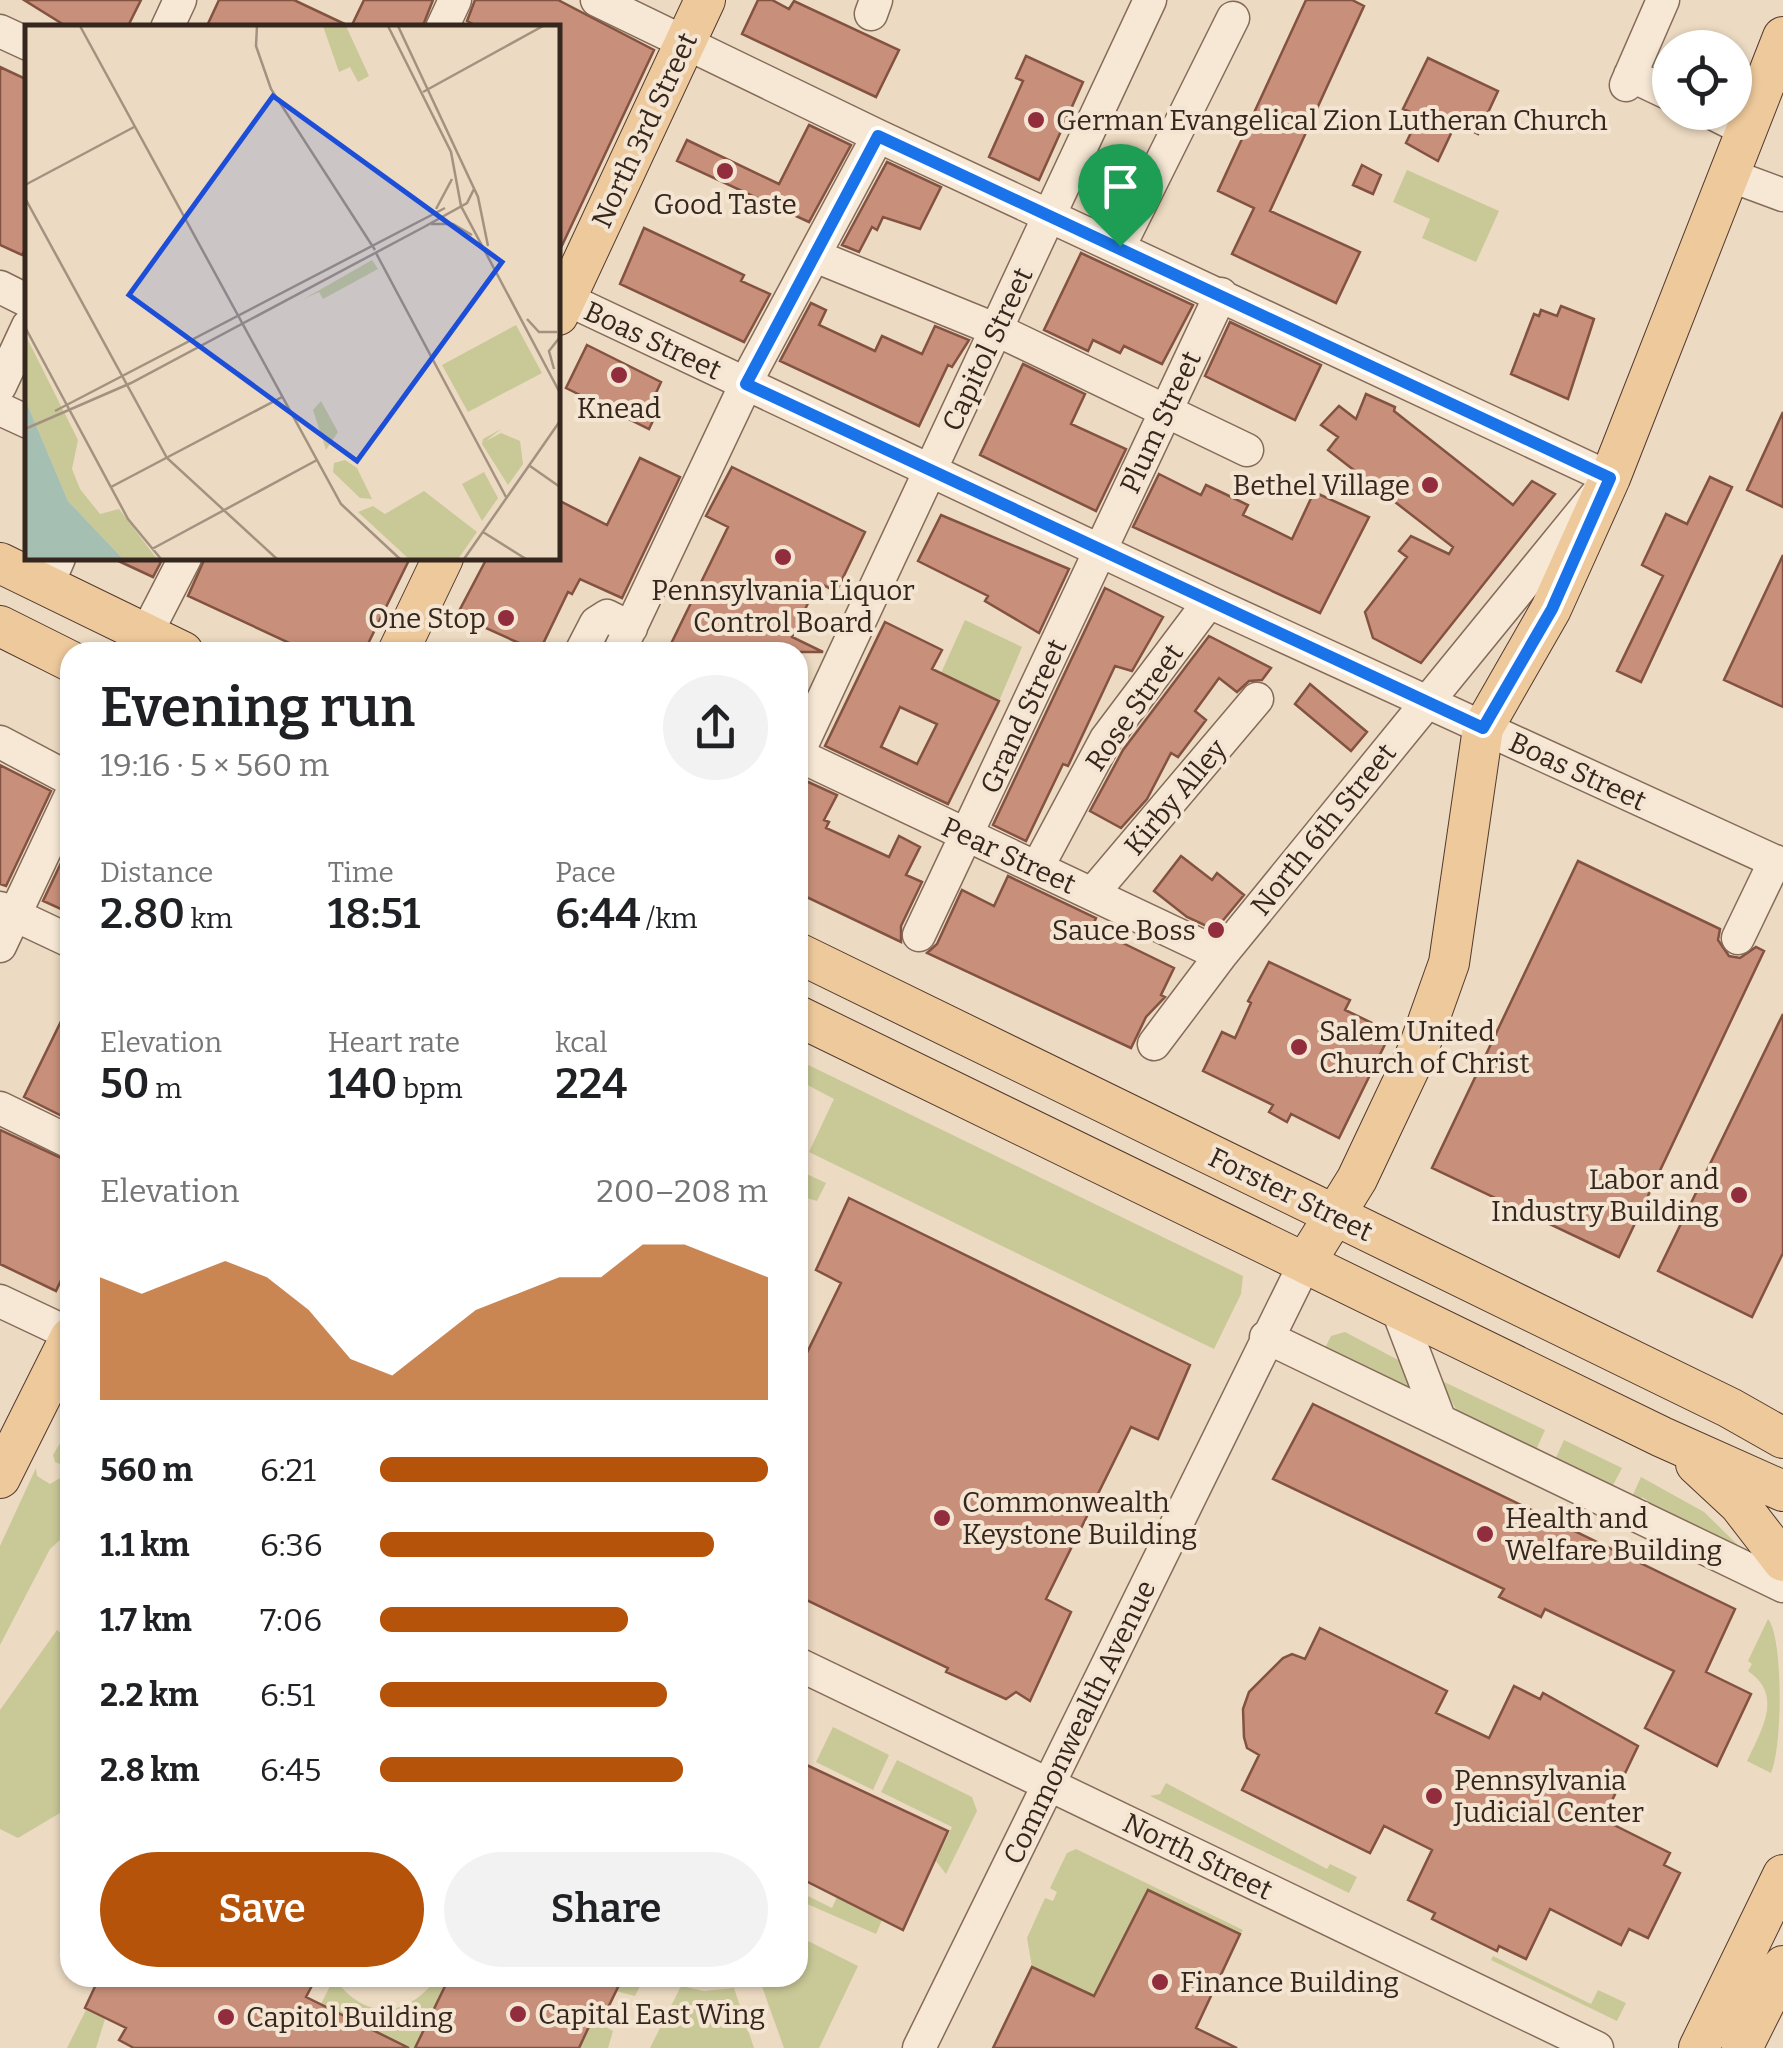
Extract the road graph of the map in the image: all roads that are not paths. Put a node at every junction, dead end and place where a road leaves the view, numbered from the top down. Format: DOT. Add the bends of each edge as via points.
graph roads {
  1 [pos="180,0"];
  2 [pos="455,0"];
  3 [pos="597,0"];
  4 [pos="705,0"];
  5 [pos="1150,0"];
  6 [pos="1664,0"];
  7 [pos="1232,18"];
  8 [pos="168,25"];
  9 [pos="443,25"];
  10 [pos="0,31"];
  11 [pos="1783,38"];
  12 [pos="685,42"];
  13 [pos="25,43"];
  14 [pos="1652,88"];
  15 [pos="1752,115"];
  16 [pos="1746,130"];
  17 [pos="878,136"];
  18 [pos="1729,175"];
  19 [pos="1783,195"];
  20 [pos="1050,214"];
  21 [pos="1120,246"];
  22 [pos="816,256"];
  23 [pos="0,287"];
  24 [pos="1220,294"];
  25 [pos="25,300"];
  26 [pos="560,303"];
  27 [pos="997,330"];
  28 [pos="25,332"];
  29 [pos="746,384"];
  30 [pos="0,386"];
  31 [pos="1166,408"];
  32 [pos="0,409"];
  33 [pos="25,421"];
  34 [pos="1247,450"];
  35 [pos="930,471"];
  36 [pos="1610,478"];
  37 [pos="1100,551"];
  38 [pos="184,560"];
  39 [pos="442,560"];
  40 [pos="0,563"];
  41 [pos="53,572"];
  42 [pos="1208,602"];
  43 [pos="0,626"];
  44 [pos="146,634"];
  45 [pos="625,640"];
  46 [pos="162,642"];
  47 [pos="412,642"];
  48 [pos="586,642"];
  49 [pos="60,655"];
  50 [pos="1257,699"];
  51 [pos="1427,702"];
  52 [pos="1483,728"];
  53 [pos="808,733"];
  54 [pos="0,742"];
  55 [pos="808,759"];
  56 [pos="60,774"];
  57 [pos="60,816"];
  58 [pos="967,836"];
  59 [pos="1779,863"];
  60 [pos="1037,868"];
  61 [pos="1092,894"];
  62 [pos="7,912"];
  63 [pos="60,936"];
  64 [pos="919,936"];
  65 [pos="1738,938"];
  66 [pos="0,946"];
  67 [pos="1221,954"];
  68 [pos="808,958"];
  69 [pos="808,1021"];
  70 [pos="1154,1044"];
  71 [pos="0,1108"];
  72 [pos="60,1137"];
  73 [pos="1335,1215"];
  74 [pos="1305,1264"];
  75 [pos="0,1301"];
  76 [pos="1397,1308"];
  77 [pos="60,1331"];
  78 [pos="1266,1338"];
  79 [pos="60,1356"];
  80 [pos="1730,1408"];
  81 [pos="1440,1421"];
  82 [pos="1783,1425"];
  83 [pos="1662,1437"];
  84 [pos="1783,1438"];
  85 [pos="0,1478"];
  86 [pos="1783,1490"];
  87 [pos="1783,1560"];
  88 [pos="1783,1586"];
  89 [pos="808,1669"];
  90 [pos="1048,1784"];
  91 [pos="1783,1875"];
  92 [pos="1783,1966"];
  93 [pos="919,2048"];
  94 [pos="1597,2048"];
  95 [pos="1699,2048"];
  96 [pos="1742,2048"];
  1 -- 8 [label="street"];
  2 -- 9 [label="street"];
  3 -- 12 [label="street"];
  4 -- 12 [label="main road, North 3rd Street"];
  5 -- 20 [label="street, Capitol Street"];
  6 -- 14 [label="street" via="1628,80"];
  7 -- 21 [label="street"];
  10 -- 13 [label="street"];
  11 -- 15 [label="main road, North 6th Street"];
  12 -- 17 [label="street"];
  12 -- 26 [label="main road, North 3rd Street"];
  16 -- 18 [label="main road, North 6th Street"];
  17 -- 20 [label="street"];
  17 -- 22 [label="street"];
  18 -- 19 [label="street"];
  18 -- 36 [label="main road, North 6th Street"];
  20 -- 21 [label="street"];
  20 -- 27 [label="street, Capitol Street"];
  21 -- 24 [label="street"];
  22 -- 27 [label="street"];
  22 -- 29 [label="street"];
  23 -- 25 [label="street"];
  24 -- 31 [label="street, Plum Street"];
  24 -- 36 [label="street"];
  26 -- 29 [label="street, Boas Street"];
  27 -- 31 [label="street"];
  27 -- 35 [label="street, Capitol Street"];
  28 -- 30 [label="street"];
  29 -- 35 [label="street, Boas Street"];
  29 -- 45 [label="street"];
  31 -- 34 [label="street"];
  31 -- 37 [label="street, Plum Street"];
  32 -- 33 [label="street"];
  35 -- 37 [label="street, Boas Street"];
  35 -- 53 [label="street, Capitol Street"];
  36 -- 51 [label="street, North 6th Street"];
  36 -- 52 [label="main road, North 6th Street" via="1552,609"];
  37 -- 42 [label="street, Boas Street"];
  37 -- 58 [label="street, Grand Street"];
  38 -- 44 [label="street"];
  39 -- 47 [label="main road"];
  40 -- 41 [label="main road"];
  41 -- 44 [label="main road"];
  42 -- 51 [label="street, Boas Street"];
  42 -- 60 [label="street, Rose Street" via="1106,739"];
  43 -- 49 [label="main road"];
  44 -- 46 [label="main road"];
  45 -- 48 [label="street" via="607,616"];
  50 -- 61 [label="street, Kirby Alley"];
  51 -- 52 [label="street, Boas Street"];
  51 -- 67 [label="street, North 6th Street"];
  52 -- 59 [label="street, Boas Street"];
  52 -- 73 [label="main road, Commonwealth Avenue" via="1449,963 1418,1050"];
  54 -- 56 [label="street"];
  55 -- 58 [label="street, Pear Street"];
  57 -- 62 [label="street"];
  58 -- 60 [label="street, Pear Street"];
  58 -- 64 [label="street, Grand Street"];
  59 -- 65 [label="street"];
  60 -- 61 [label="street, Pear Street"];
  61 -- 67 [label="street, Pear Street"];
  62 -- 63 [label="street"];
  62 -- 66 [label="street"];
  67 -- 70 [label="street, North 6th Street"];
  68 -- 73 [label="main road, Forster Street"];
  69 -- 74 [label="main road, Forster Street"];
  71 -- 72 [label="street"];
  73 -- 74 [label="main road, Commonwealth Avenue"];
  73 -- 80 [label="main road, Forster Street"];
  74 -- 76 [label="main road, Forster Street"];
  74 -- 78 [label="street, Commonwealth Avenue"];
  75 -- 77 [label="street"];
  76 -- 81 [label="street"];
  76 -- 83 [label="main road, Forster Street"];
  78 -- 81 [label="street"];
  78 -- 90 [label="street, Commonwealth Avenue"];
  79 -- 85 [label="main road"];
  80 -- 82 [label="main road"];
  80 -- 84 [label="main road, Forster Street"];
  81 -- 88 [label="street"];
  83 -- 86 [label="main road, Forster Street"];
  83 -- 87 [label="main road" via="1715,1479"];
  89 -- 90 [label="street, North Street"];
  90 -- 93 [label="street, Commonwealth Avenue"];
  90 -- 94 [label="street, North Street"];
  91 -- 95 [label="main road"];
  92 -- 96 [label="main road"];
}
